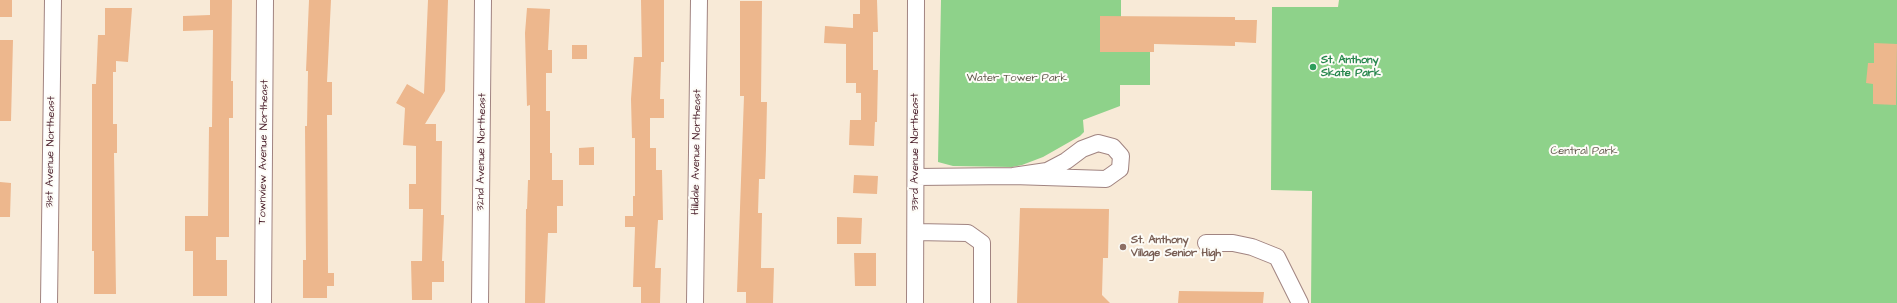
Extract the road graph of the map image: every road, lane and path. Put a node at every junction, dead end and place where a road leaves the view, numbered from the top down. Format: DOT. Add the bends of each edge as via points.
graph roads {
  1 [pos="53,0"];
  2 [pos="265,0"];
  3 [pos="483,0"];
  4 [pos="699,0"];
  5 [pos="916,0"];
  6 [pos="1013,176"];
  7 [pos="916,177"];
  8 [pos="916,232"];
  9 [pos="1206,243"];
  10 [pos="49,303"];
  11 [pos="262,303"];
  12 [pos="480,303"];
  13 [pos="695,303"];
  14 [pos="915,303"];
  15 [pos="982,303"];
  16 [pos="1300,303"];
  1 -- 10 [label="street, 31st Avenue Northeast"];
  2 -- 11 [label="street, Townview Avenue Northeast"];
  3 -- 12 [label="street, 32nd Avenue Northeast"];
  4 -- 13 [label="street, Hilldale Avenue Northeast"];
  5 -- 7 [label="street, 33rd Avenue Northeast"];
  6 -- 6 [label="street" via="1047,171 1082,149 1098,143 1113,147 1121,156 1120,169 1106,179"];
  6 -- 7 [label="street"];
  7 -- 8 [label="street, 33rd Avenue Northeast"];
  8 -- 14 [label="street, 33rd Avenue Northeast"];
  8 -- 15 [label="street" via="968,232 982,243"];
  9 -- 16 [label="street" via="1232,243 1252,247 1277,257"];
}
